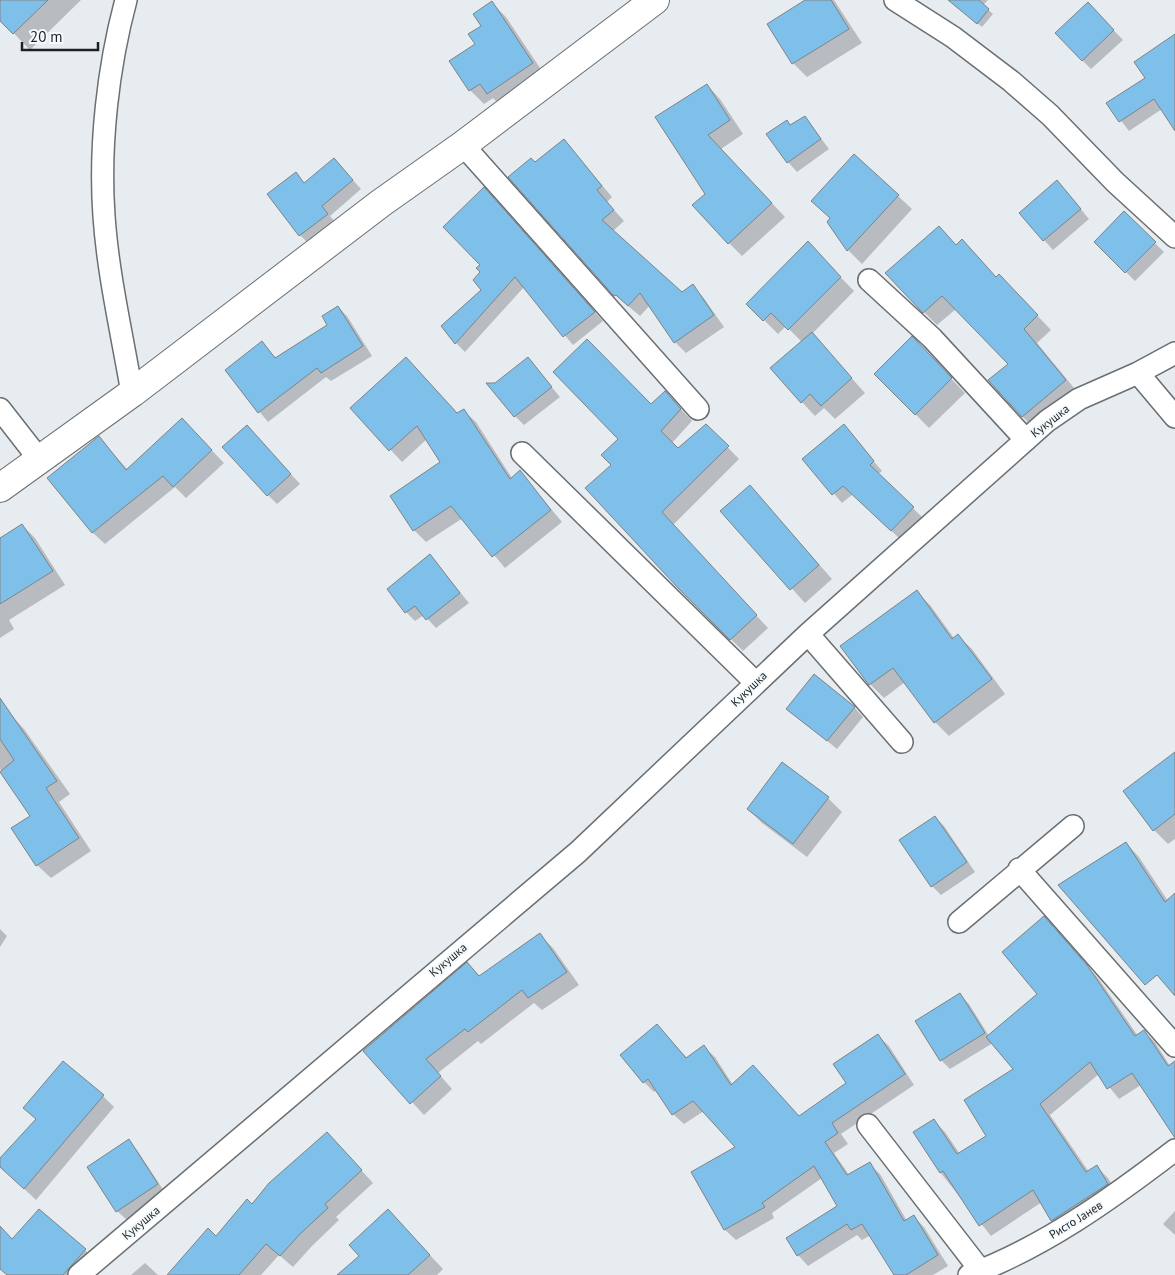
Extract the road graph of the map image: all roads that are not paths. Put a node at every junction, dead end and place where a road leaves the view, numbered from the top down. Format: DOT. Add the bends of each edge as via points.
graph roads {
  1 [pos="126,0"];
  2 [pos="654,0"];
  3 [pos="895,0"];
  4 [pos="464,145"];
  5 [pos="1175,237"];
  6 [pos="869,280"];
  7 [pos="1175,353"];
  8 [pos="1138,373"];
  9 [pos="132,393"];
  10 [pos="0,409"];
  11 [pos="698,409"];
  12 [pos="1175,416"];
  13 [pos="1026,440"];
  14 [pos="522,452"];
  15 [pos="39,459"];
  16 [pos="0,488"];
  17 [pos="808,634"];
  18 [pos="756,683"];
  19 [pos="902,742"];
  20 [pos="1073,826"];
  21 [pos="1019,869"];
  22 [pos="959,922"];
  23 [pos="1175,1046"];
  24 [pos="868,1124"];
  25 [pos="1175,1150"];
  26 [pos="975,1273"];
  27 [pos="79,1275"];
  1 -- 9 [label="street" via="115,40 108,101 104,214 107,250"];
  2 -- 4 [label="main road"];
  3 -- 5 [label="street" via="953,37 1012,81"];
  4 -- 9 [label="main road" via="381,203"];
  4 -- 11 [label="street"];
  6 -- 13 [label="street" via="932,338"];
  7 -- 8 [label="street, Кукушка"];
  8 -- 12 [label="street"];
  8 -- 13 [label="street, Кукушка" via="1079,399"];
  9 -- 15 [label="main road"];
  10 -- 15 [label="street"];
  13 -- 17 [label="street, Кукушка"];
  14 -- 18 [label="street"];
  15 -- 16 [label="main road"];
  17 -- 18 [label="street, Кукушка"];
  17 -- 19 [label="street"];
  18 -- 27 [label="street, Кукушка" via="578,852"];
  20 -- 21 [label="street"];
  21 -- 22 [label="street"];
  21 -- 23 [label="street"];
  24 -- 26 [label="street"];
  25 -- 26 [label="street, Ристо Јанев" via="1122,1191 1044,1239"];
}
